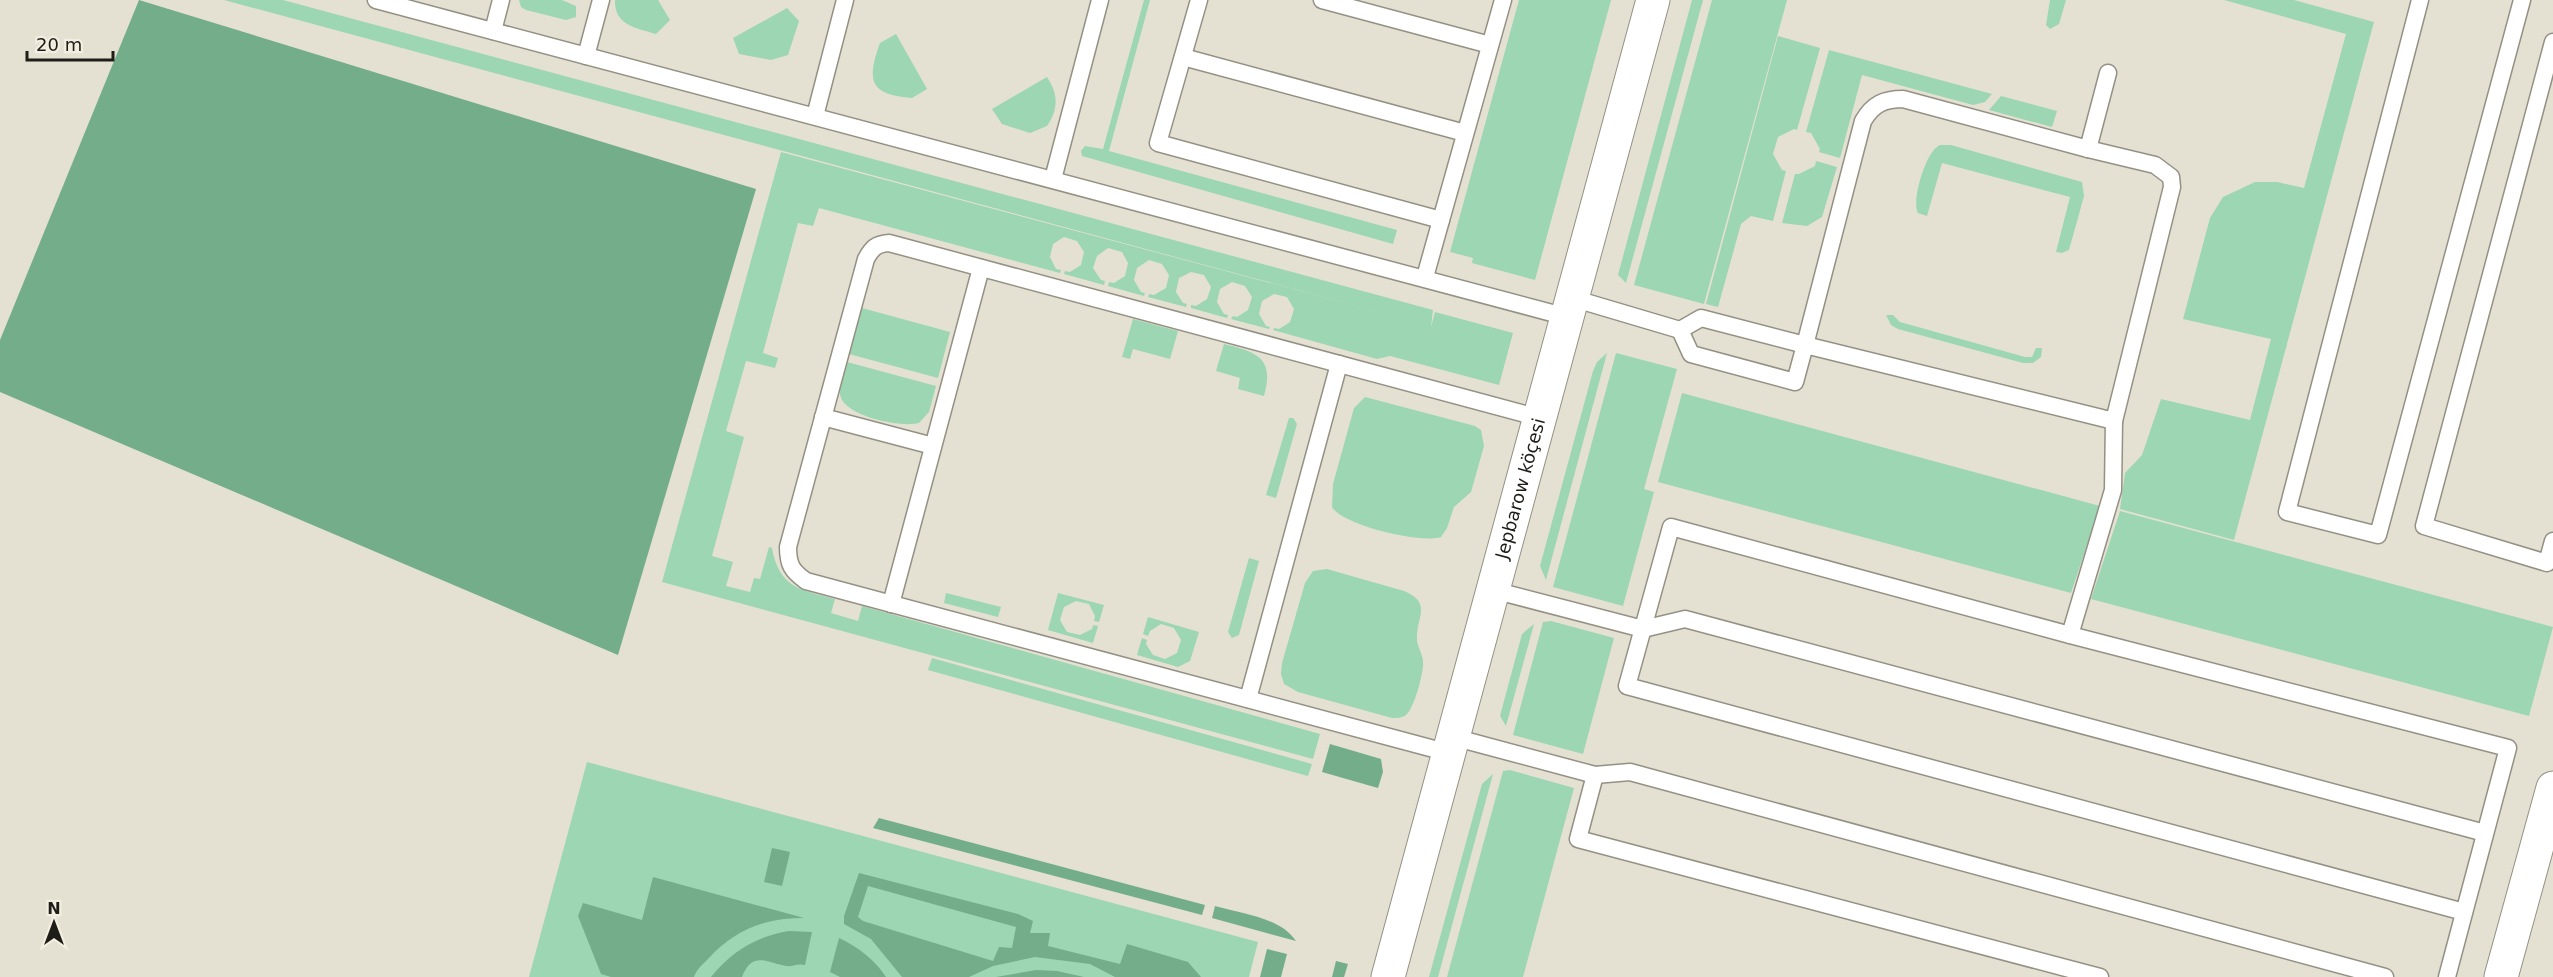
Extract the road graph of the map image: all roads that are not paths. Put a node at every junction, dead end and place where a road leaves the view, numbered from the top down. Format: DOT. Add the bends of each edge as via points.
graph roads {
  1 [pos="376,0"];
  2 [pos="501,0"];
  3 [pos="601,0"];
  4 [pos="845,0"];
  5 [pos="1101,0"];
  6 [pos="1199,0"];
  7 [pos="1322,0"];
  8 [pos="1503,0"];
  9 [pos="1653,0"];
  10 [pos="2420,0"];
  11 [pos="2522,0"];
  12 [pos="493,32"];
  13 [pos="2553,42"];
  14 [pos="1490,45"];
  15 [pos="586,56"];
  16 [pos="1183,57"];
  17 [pos="2108,73"];
  18 [pos="814,116"];
  19 [pos="1465,134"];
  20 [pos="2088,149"];
  21 [pos="1053,179"];
  22 [pos="1440,220"];
  23 [pos="981,268"];
  24 [pos="1425,278"];
  25 [pos="1570,308"];
  26 [pos="1680,330"];
  27 [pos="1805,345"];
  28 [pos="1339,364"];
  29 [pos="823,417"];
  30 [pos="1540,418"];
  31 [pos="2114,422"];
  32 [pos="933,446"];
  33 [pos="2553,541"];
  34 [pos="1493,590"];
  35 [pos="891,604"];
  36 [pos="1643,629"];
  37 [pos="2070,634"];
  38 [pos="1248,699"];
  39 [pos="1451,745"];
  40 [pos="1595,775"];
  41 [pos="2553,788"];
  42 [pos="2485,833"];
  43 [pos="2464,912"];
  44 [pos="1388,977"];
  45 [pos="2100,977"];
  46 [pos="2385,977"];
  47 [pos="2447,977"];
  48 [pos="2501,977"];
  1 -- 12 [label="lane"];
  2 -- 12 [label="lane"];
  3 -- 15 [label="lane"];
  4 -- 18 [label="lane"];
  5 -- 21 [label="lane"];
  6 -- 16 [label="lane"];
  7 -- 14 [label="lane"];
  8 -- 14 [label="lane"];
  9 -- 25 [label="street, Jepbarow köçesi"];
  10 -- 11 [label="lane" via="2287,512 2378,535"];
  12 -- 15 [label="lane"];
  13 -- 33 [label="lane" via="2424,526 2547,562"];
  14 -- 19 [label="lane"];
  15 -- 18 [label="lane"];
  16 -- 19 [label="lane"];
  16 -- 22 [label="lane" via="1158,143"];
  17 -- 20 [label="lane"];
  18 -- 21 [label="lane"];
  19 -- 22 [label="lane"];
  20 -- 27 [label="lane" via="1904,99 1877,103 1863,121"];
  20 -- 31 [label="lane" via="2155,165 2171,177 2172,187"];
  21 -- 24 [label="lane"];
  22 -- 24 [label="lane"];
  23 -- 28 [label="lane"];
  23 -- 29 [label="lane" via="889,243 871,249"];
  23 -- 32 [label="lane"];
  24 -- 25 [label="lane"];
  25 -- 26 [label="lane"];
  25 -- 30 [label="street, Jepbarow köçesi"];
  26 -- 27 [label="lane" via="1701,318"];
  26 -- 27 [label="lane" via="1691,354 1795,382"];
  27 -- 31 [label="lane"];
  28 -- 30 [label="lane"];
  28 -- 38 [label="lane"];
  29 -- 32 [label="lane"];
  29 -- 35 [label="lane" via="788,547 788,562 794,573 806,581"];
  30 -- 34 [label="street, Jepbarow köçesi"];
  31 -- 37 [label="lane" via="2109,512"];
  32 -- 35 [label="lane"];
  34 -- 36 [label="lane"];
  34 -- 39 [label="street, Jepbarow köçesi"];
  35 -- 38 [label="lane"];
  36 -- 37 [label="lane" via="1671,527"];
  36 -- 42 [label="lane" via="1685,619"];
  36 -- 43 [label="lane" via="1627,686"];
  37 -- 42 [label="lane" via="2508,748"];
  38 -- 39 [label="lane"];
  39 -- 40 [label="lane"];
  39 -- 44 [label="street, Jepbarow köçesi"];
  40 -- 45 [label="lane" via="1578,839"];
  40 -- 46 [label="lane" via="1630,772"];
  41 -- 48 [label="street"];
  42 -- 43 [label="lane"];
  43 -- 47 [label="lane"];
}
